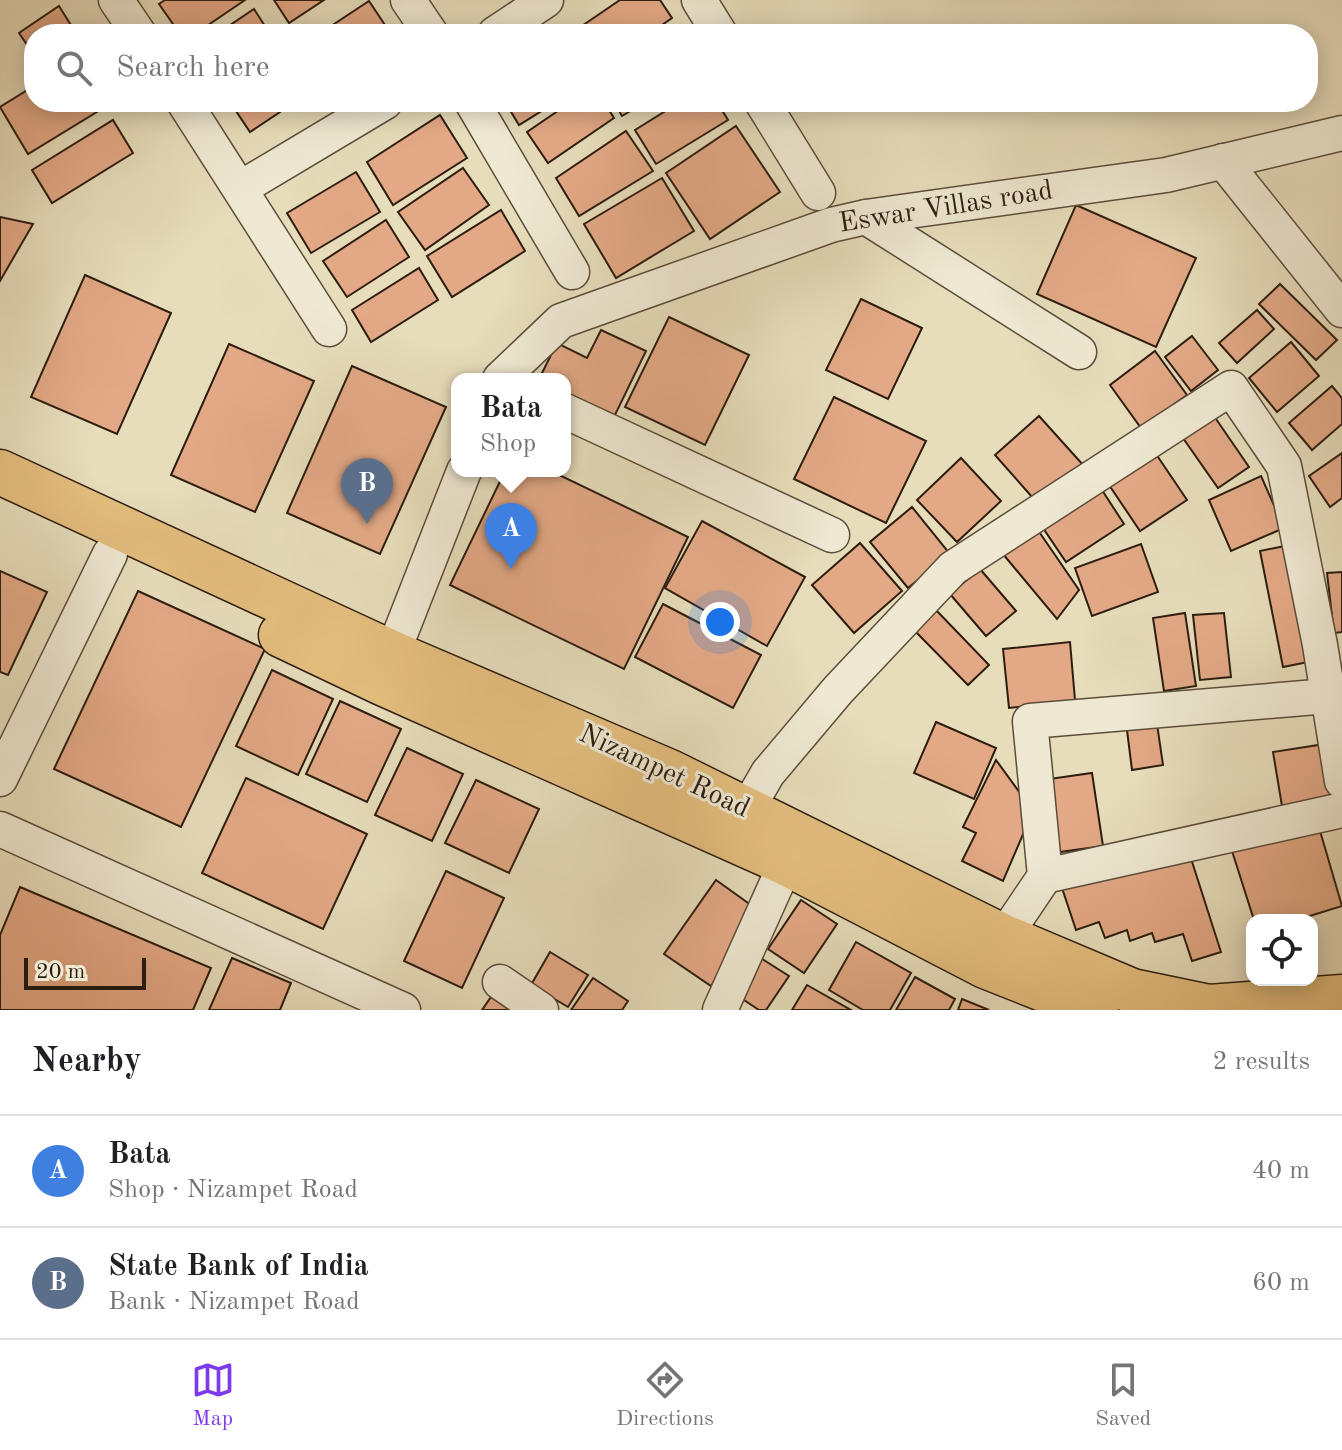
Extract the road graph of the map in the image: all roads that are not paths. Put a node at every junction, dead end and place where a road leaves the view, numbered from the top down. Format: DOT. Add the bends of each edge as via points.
graph roads {
  1 [pos="116,0"];
  2 [pos="408,0"];
  3 [pos="546,0"];
  4 [pos="699,0"];
  5 [pos="132,24"];
  6 [pos="424,24"];
  7 [pos="510,24"];
  8 [pos="714,24"];
  9 [pos="191,112"];
  10 [pos="368,112"];
  11 [pos="478,112"];
  12 [pos="768,112"];
  13 [pos="1342,133"];
  14 [pos="1223,161"];
  15 [pos="241,188"];
  16 [pos="818,193"];
  17 [pos="866,217"];
  18 [pos="572,272"];
  19 [pos="1342,310"];
  20 [pos="329,329"];
  21 [pos="1079,352"];
  22 [pos="506,373"];
  23 [pos="571,414"];
  24 [pos="0,472"];
  25 [pos="462,477"];
  26 [pos="0,505"];
  27 [pos="832,535"];
  28 [pos="110,554"];
  29 [pos="387,668"];
  30 [pos="1328,696"];
  31 [pos="0,779"];
  32 [pos="1342,781"];
  33 [pos="1342,810"];
  34 [pos="738,824"];
  35 [pos="0,829"];
  36 [pos="786,863"];
  37 [pos="1045,876"];
  38 [pos="994,951"];
  39 [pos="500,982"];
  40 [pos="1342,997"];
  41 [pos="403,1010"];
  42 [pos="541,1010"];
  43 [pos="720,1010"];
  44 [pos="1096,1010"];
  1 -- 5 [label="street"];
  2 -- 6 [label="street"];
  3 -- 7 [label="street"];
  4 -- 8 [label="street"];
  9 -- 15 [label="street"];
  10 -- 15 [label="street"];
  11 -- 18 [label="street"];
  12 -- 16 [label="street"];
  13 -- 14 [label="street, Eswar Villas road"];
  14 -- 17 [label="street, Eswar Villas road" via="1166,175"];
  14 -- 19 [label="street"];
  15 -- 20 [label="street"];
  17 -- 21 [label="street"];
  17 -- 22 [label="street, Eswar Villas road" via="561,321"];
  23 -- 27 [label="street"];
  24 -- 29 [label="main road, Nizampet Road"];
  25 -- 29 [label="street"];
  26 -- 28 [label="main road, Nizampet Road"];
  28 -- 29 [label="main road, Nizampet Road"];
  28 -- 31 [label="street"];
  29 -- 34 [label="main road, Nizampet Road"];
  30 -- 32 [label="street"];
  30 -- 34 [label="street" via="1284,466 1231,388 953,568 768,773"];
  30 -- 37 [label="street" via="1030,721"];
  33 -- 37 [label="street"];
  34 -- 36 [label="main road, Nizampet Road"];
  34 -- 38 [label="main road, Nizampet Road"];
  35 -- 41 [label="street"];
  36 -- 38 [label="main road, Nizampet Road"];
  36 -- 43 [label="street"];
  37 -- 38 [label="street"];
  38 -- 40 [label="main road, Nizampet Road" via="1209,1007"];
  38 -- 44 [label="main road, Nizampet Road"];
  39 -- 42 [label="street"];
}
